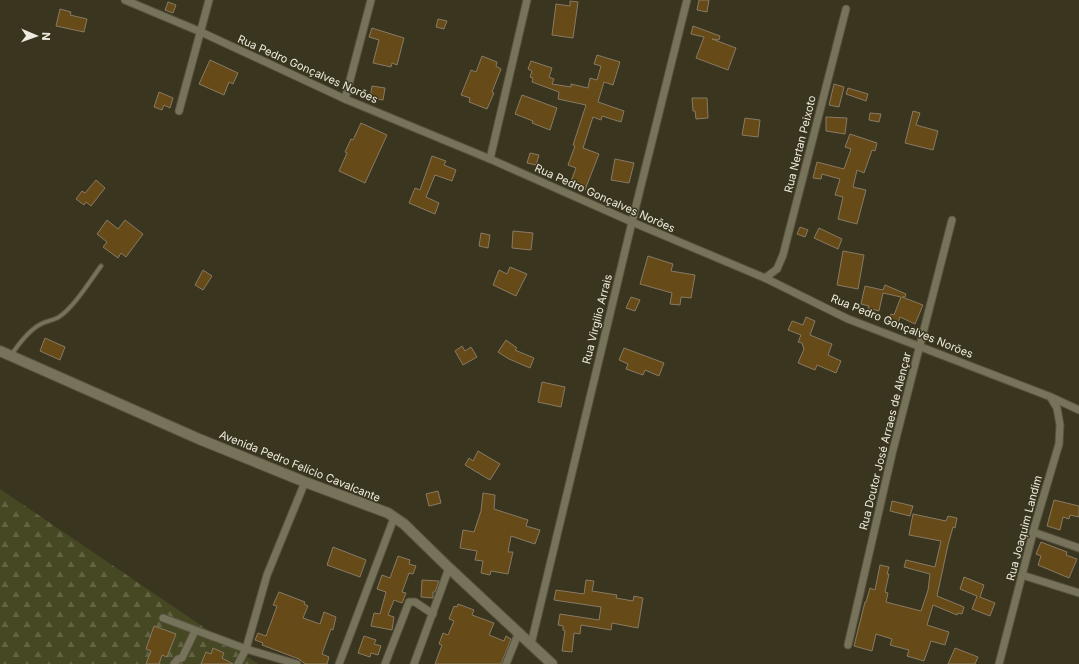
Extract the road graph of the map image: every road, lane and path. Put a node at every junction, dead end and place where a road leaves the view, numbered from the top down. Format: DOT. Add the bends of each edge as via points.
graph roads {
  1 [pos="125,0"];
  2 [pos="209,0"];
  3 [pos="371,0"];
  4 [pos="527,0"];
  5 [pos="687,0"];
  6 [pos="846,9"];
  7 [pos="201,32"];
  8 [pos="345,99"];
  9 [pos="179,111"];
  10 [pos="490,159"];
  11 [pos="952,220"];
  12 [pos="632,222"];
  13 [pos="101,266"];
  14 [pos="765,278"];
  15 [pos="920,346"];
  16 [pos="0,351"];
  17 [pos="10,355"];
  18 [pos="1051,398"];
  19 [pos="1079,410"];
  20 [pos="305,482"];
  21 [pos="394,518"];
  22 [pos="1033,532"];
  23 [pos="1079,548"];
  24 [pos="449,568"];
  25 [pos="1022,575"];
  26 [pos="1079,593"];
  27 [pos="433,614"];
  28 [pos="163,618"];
  29 [pos="195,631"];
  30 [pos="519,632"];
  31 [pos="530,644"];
  32 [pos="848,645"];
  33 [pos="246,649"];
  34 [pos="184,661"];
  35 [pos="174,664"];
  36 [pos="238,664"];
  37 [pos="297,664"];
  38 [pos="339,664"];
  39 [pos="385,664"];
  40 [pos="414,664"];
  41 [pos="506,664"];
  42 [pos="552,664"];
  43 [pos="999,664"];
  1 -- 7 [label="street, Rua Pedro Gonçalves Norões"];
  2 -- 7 [label="street"];
  3 -- 8 [label="street"];
  4 -- 10 [label="street"];
  5 -- 12 [label="street, Rua Virgilio Arrais"];
  6 -- 14 [label="street, Rua Nertan Peixoto" via="783,255 777,269"];
  7 -- 8 [label="street, Rua Pedro Gonçalves Norões"];
  7 -- 9 [label="street"];
  8 -- 10 [label="street, Rua Pedro Gonçalves Norões"];
  10 -- 12 [label="street, Rua Pedro Gonçalves Norões"];
  11 -- 15 [label="street, Rua Doutor José Arraes de Alençar"];
  12 -- 14 [label="street, Rua Pedro Gonçalves Norões"];
  12 -- 31 [label="street, Rua Virgilio Arrais"];
  13 -- 17 [label="lane" via="84,291 63,314 35,328"];
  14 -- 15 [label="street, Rua Pedro Gonçalves Norões" via="848,318"];
  15 -- 18 [label="street, Rua Pedro Gonçalves Norões"];
  15 -- 32 [label="street, Rua Doutor José Arraes de Alençar"];
  16 -- 17 [label="street, Avenida Pedro Felício Cavalcante"];
  17 -- 20 [label="street, Avenida Pedro Felício Cavalcante" via="199,439"];
  18 -- 19 [label="street, Rua Pedro Gonçalves Norões"];
  18 -- 22 [label="street, Rua Joaquim Landim" via="1057,408 1060,425 1059,444"];
  20 -- 21 [label="street, Avenida Pedro Felício Cavalcante" via="388,513"];
  20 -- 33 [label="street" via="267,575"];
  21 -- 24 [label="street, Avenida Pedro Felício Cavalcante" via="408,528"];
  21 -- 38 [label="street"];
  22 -- 23 [label="street"];
  22 -- 25 [label="street, Rua Joaquim Landim"];
  24 -- 27 [label="street"];
  24 -- 30 [label="street, Avenida Pedro Felício Cavalcante"];
  25 -- 26 [label="street"];
  25 -- 43 [label="street, Rua Joaquim Landim"];
  27 -- 39 [label="street" via="415,602 409,602"];
  27 -- 40 [label="street"];
  28 -- 29 [label="street"];
  29 -- 33 [label="street"];
  29 -- 34 [label="street"];
  30 -- 31 [label="street, Avenida Pedro Felício Cavalcante"];
  30 -- 41 [label="street"];
  31 -- 42 [label="street, Avenida Pedro Felício Cavalcante"];
  33 -- 36 [label="street"];
  33 -- 37 [label="street"];
  34 -- 35 [label="street" via="178,659"];
}
